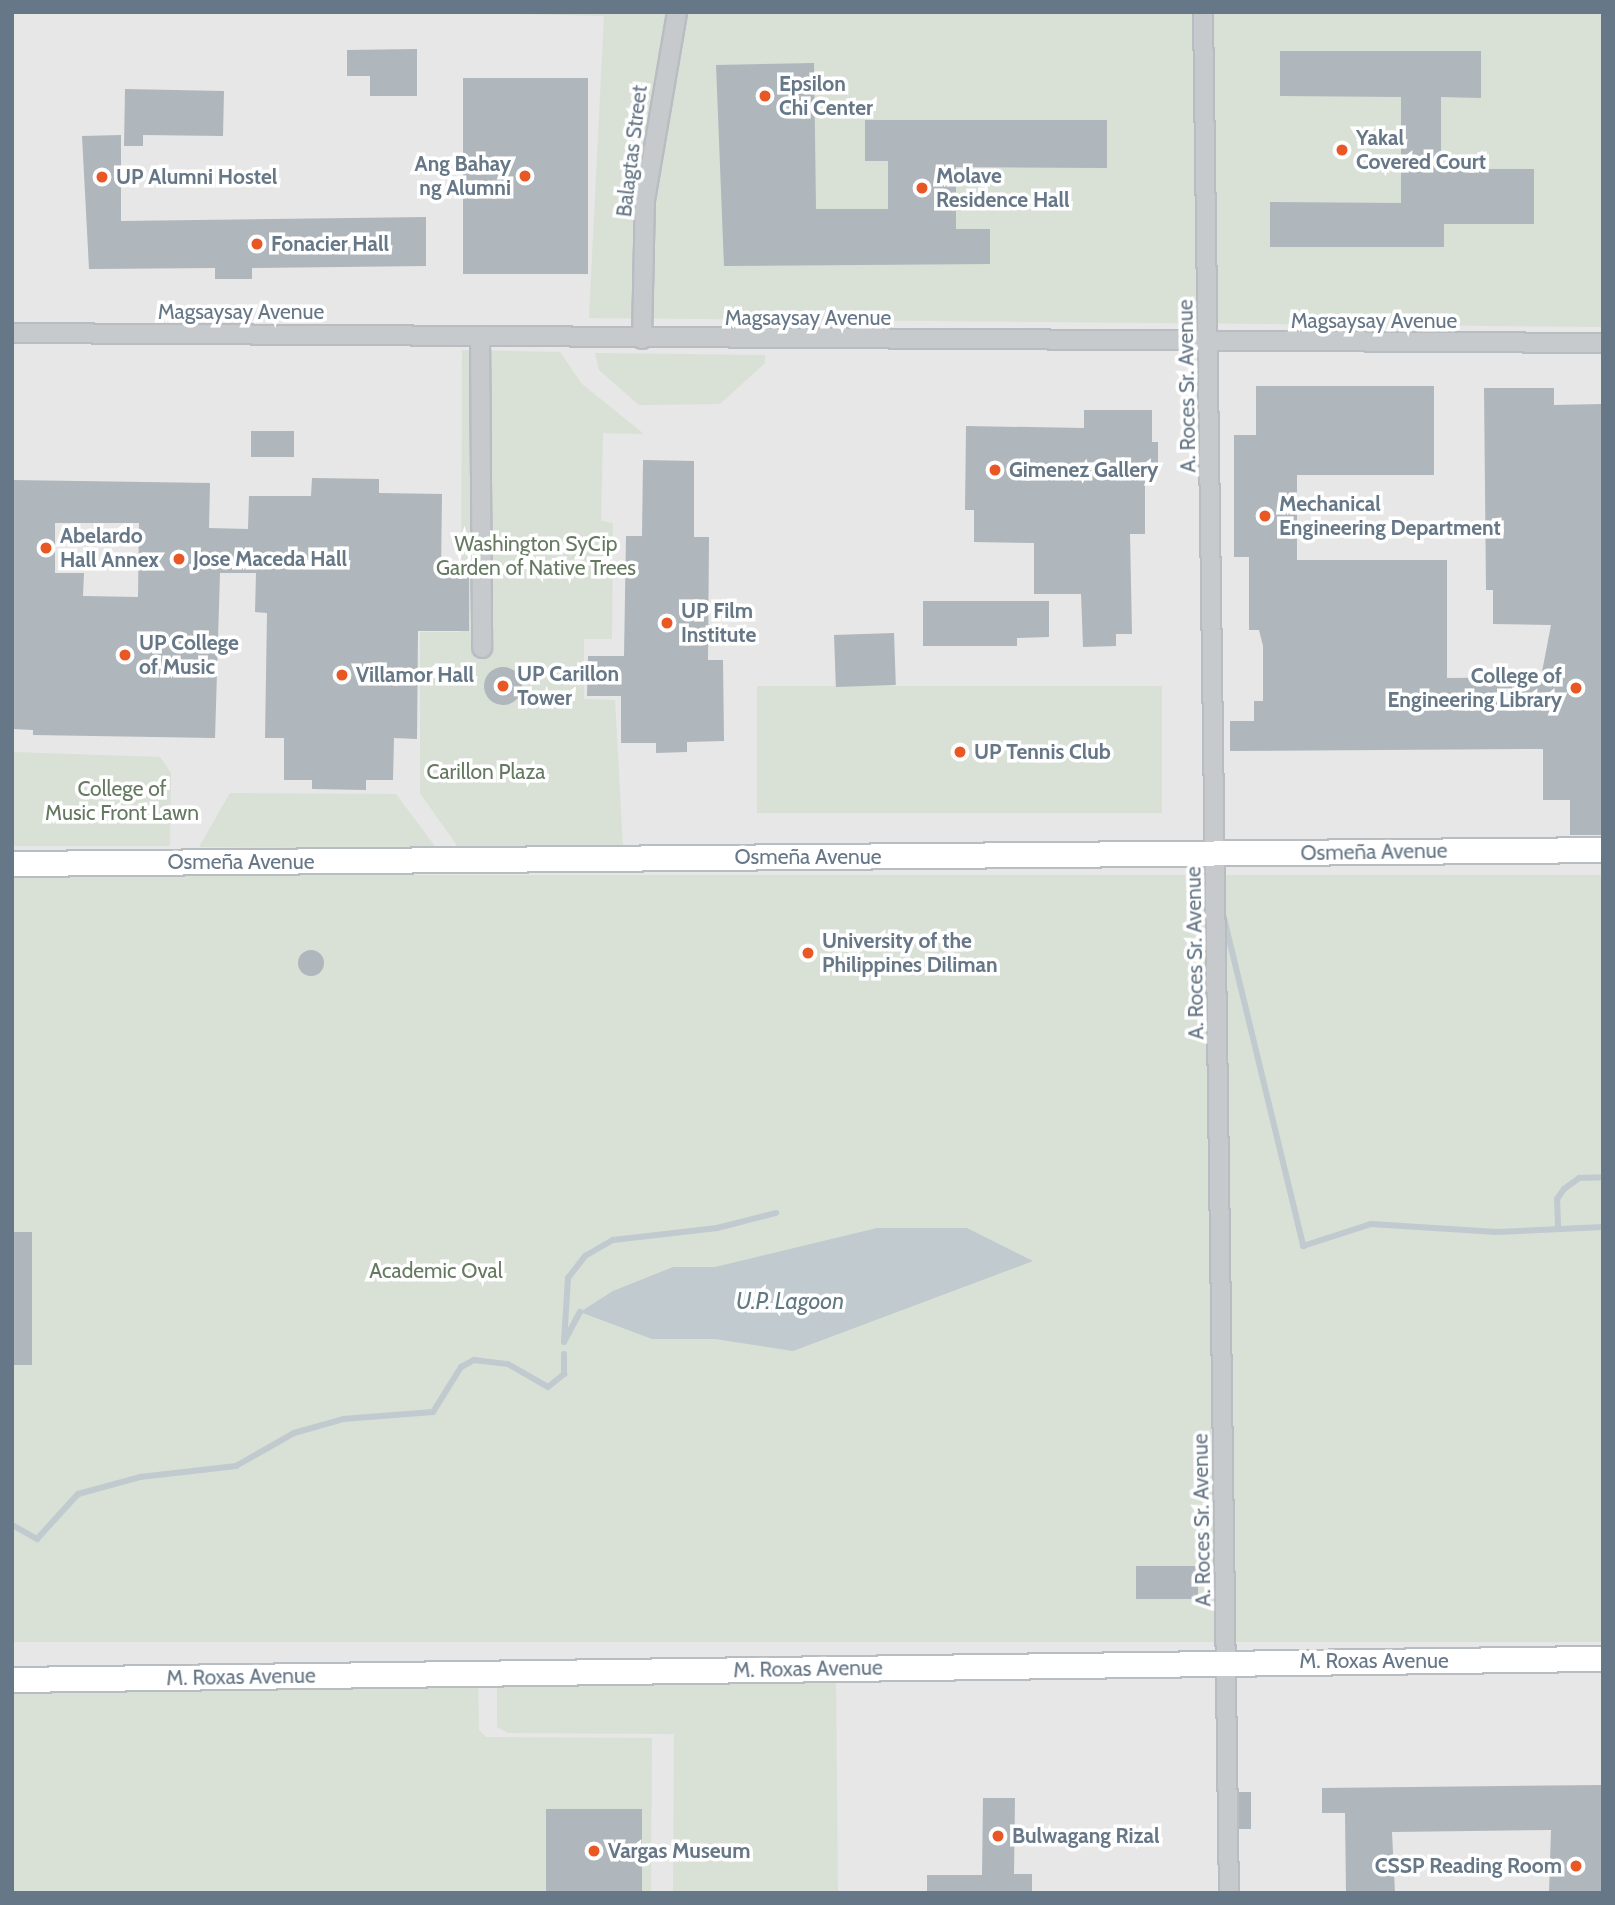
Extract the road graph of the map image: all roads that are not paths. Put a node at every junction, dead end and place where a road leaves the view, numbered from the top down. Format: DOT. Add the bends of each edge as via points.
graph roads {
  1 [pos="677,12"];
  2 [pos="1203,12"];
  3 [pos="12,333"];
  4 [pos="480,336"];
  5 [pos="642,338"];
  6 [pos="1209,343"];
  7 [pos="1603,343"];
  8 [pos="482,648"];
  9 [pos="1603,850"];
  10 [pos="1216,854"];
  11 [pos="12,864"];
  12 [pos="1603,1659"];
  13 [pos="1227,1663"];
  14 [pos="12,1680"];
  15 [pos="1229,1893"];
  1 -- 5 [label="street, Balagtas Street" via="645,200"];
  2 -- 6 [label="street, A. Roces Sr. Avenue"];
  3 -- 4 [label="street, Magsaysay Avenue"];
  4 -- 5 [label="street, Magsaysay Avenue"];
  4 -- 8 [label="street"];
  5 -- 6 [label="street, Magsaysay Avenue"];
  6 -- 7 [label="street, Magsaysay Avenue"];
  6 -- 10 [label="street, A. Roces Sr. Avenue"];
  9 -- 10 [label="street, Osmeña Avenue"];
  10 -- 11 [label="street, Osmeña Avenue"];
  10 -- 13 [label="street, A. Roces Sr. Avenue"];
  12 -- 13 [label="street, M. Roxas Avenue"];
  13 -- 14 [label="street, M. Roxas Avenue"];
  13 -- 15 [label="street, A. Roces Sr. Avenue"];
}
